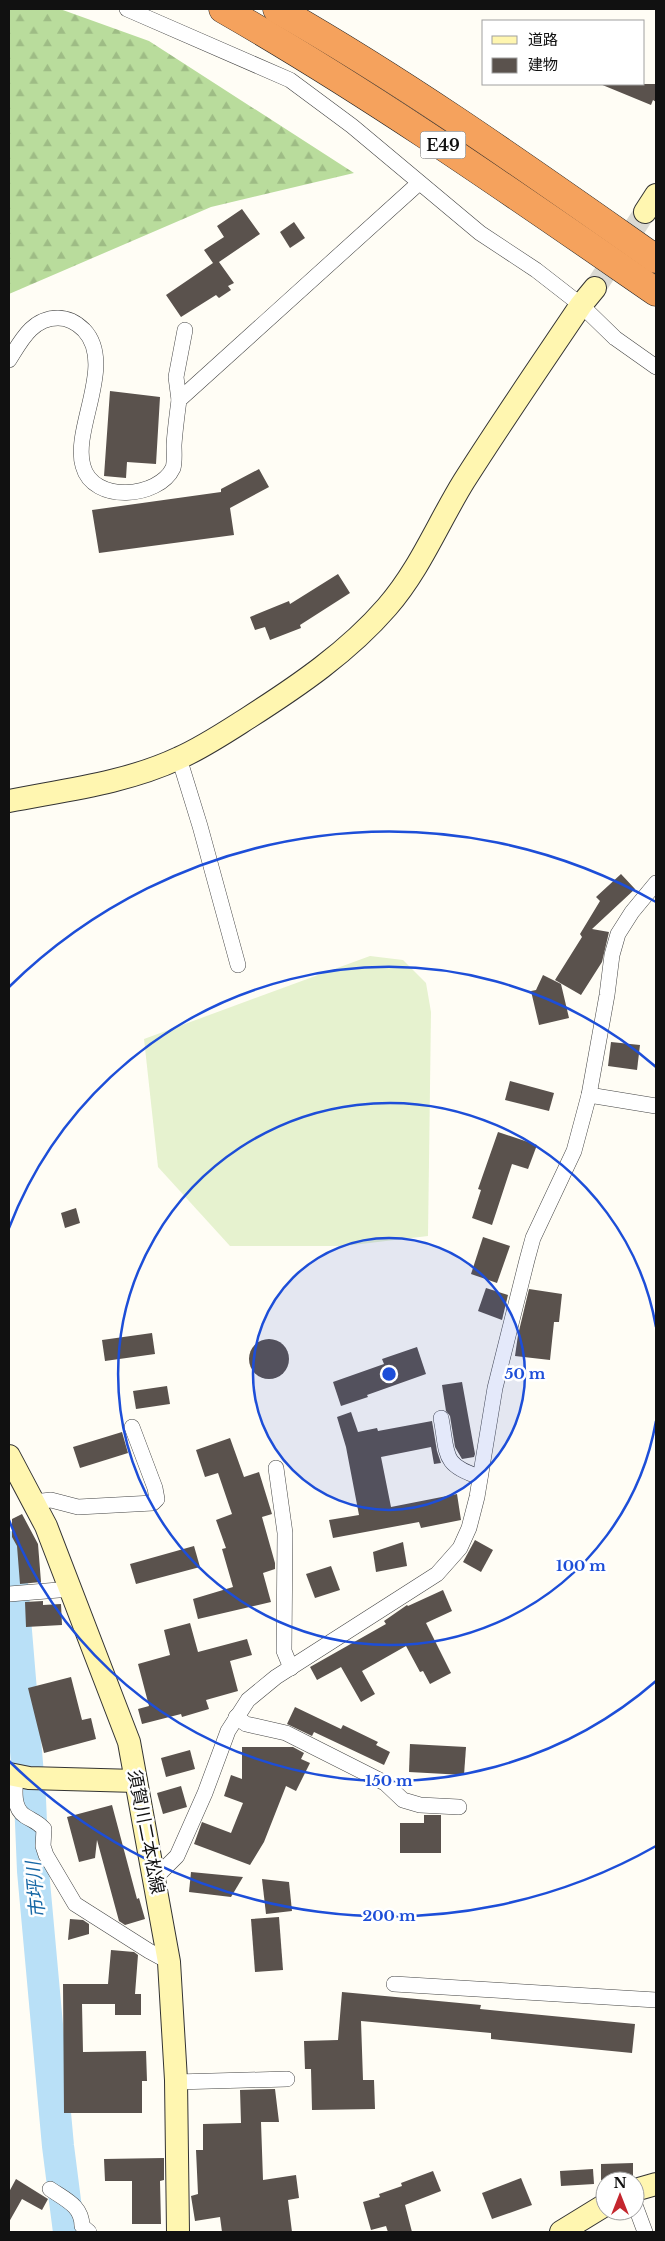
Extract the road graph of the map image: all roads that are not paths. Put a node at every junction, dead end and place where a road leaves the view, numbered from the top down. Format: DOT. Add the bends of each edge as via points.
graph roads {
  1 [pos="127,9"];
  2 [pos="223,9"];
  3 [pos="277,9"];
  4 [pos="420,183"];
  5 [pos="656,259"];
  6 [pos="656,292"];
  7 [pos="588,296"];
  8 [pos="185,330"];
  9 [pos="9,360"];
  10 [pos="656,367"];
  11 [pos="180,400"];
  12 [pos="178,758"];
  13 [pos="9,801"];
  14 [pos="656,883"];
  15 [pos="238,965"];
  16 [pos="589,1095"];
  17 [pos="656,1106"];
  18 [pos="441,1418"];
  19 [pos="132,1427"];
  20 [pos="9,1456"];
  21 [pos="276,1468"];
  22 [pos="480,1477"];
  23 [pos="34,1502"];
  24 [pos="70,1589"];
  25 [pos="9,1594"];
  26 [pos="291,1668"];
  27 [pos="236,1717"];
  28 [pos="12,1774"];
  29 [pos="136,1781"];
  30 [pos="459,1807"];
  31 [pos="154,1878"];
  32 [pos="168,1956"];
  33 [pos="394,1984"];
  34 [pos="656,2000"];
  35 [pos="287,2079"];
  36 [pos="176,2082"];
  37 [pos="50,2189"];
  38 [pos="595,2211"];
  39 [pos="89,2232"];
  40 [pos="178,2232"];
  41 [pos="561,2232"];
  1 -- 4 [label="street" via="290,80"];
  2 -- 6 [label="highway, E49" via="356,88"];
  3 -- 5 [label="highway, E49" via="368,62"];
  4 -- 7 [label="street" via="480,233 536,270"];
  4 -- 11 [label="street"];
  7 -- 10 [label="street" via="615,338"];
  7 -- 12 [label="street" via="464,482 411,576 388,606 363,632 277,700"];
  8 -- 11 [label="street" via="176,377"];
  9 -- 11 [label="street" via="28,331 46,320 72,320 88,335 95,352 92,398 81,460 92,482 114,493 148,489 173,467"];
  12 -- 13 [label="street" via="108,782"];
  12 -- 15 [label="street"];
  14 -- 16 [label="street" via="640,900 618,934"];
  16 -- 17 [label="street"];
  16 -- 22 [label="street" via="574,1151 531,1245 495,1388"];
  18 -- 22 [label="street" via="450,1460 461,1471"];
  19 -- 23 [label="street" via="155,1488 157,1499 153,1503 78,1507 51,1500"];
  20 -- 23 [label="street, 須賀川二本松線"];
  21 -- 26 [label="street" via="285,1533 284,1651"];
  22 -- 26 [label="street" via="469,1528 460,1548 446,1566"];
  23 -- 24 [label="street, 須賀川二本松線"];
  24 -- 25 [label="street"];
  24 -- 29 [label="street, 須賀川二本松線" via="129,1742"];
  26 -- 27 [label="street" via="258,1691"];
  27 -- 30 [label="street" via="246,1724 286,1733 385,1783 403,1800 420,1805"];
  27 -- 31 [label="street" via="184,1843 177,1856"];
  28 -- 29 [label="street" via="29,1778"];
  28 -- 32 [label="street" via="18,1808 44,1830 46,1855 75,1904 148,1951 160,1957"];
  29 -- 31 [label="street, 須賀川二本松線"];
  31 -- 32 [label="street, 須賀川二本松線"];
  32 -- 36 [label="street, 須賀川二本松線"];
  33 -- 34 [label="street"];
  35 -- 36 [label="street"];
  36 -- 40 [label="street, 須賀川二本松線"];
  37 -- 39 [label="street" via="79,2210 82,2226"];
  38 -- 41 [label="street"];
}
